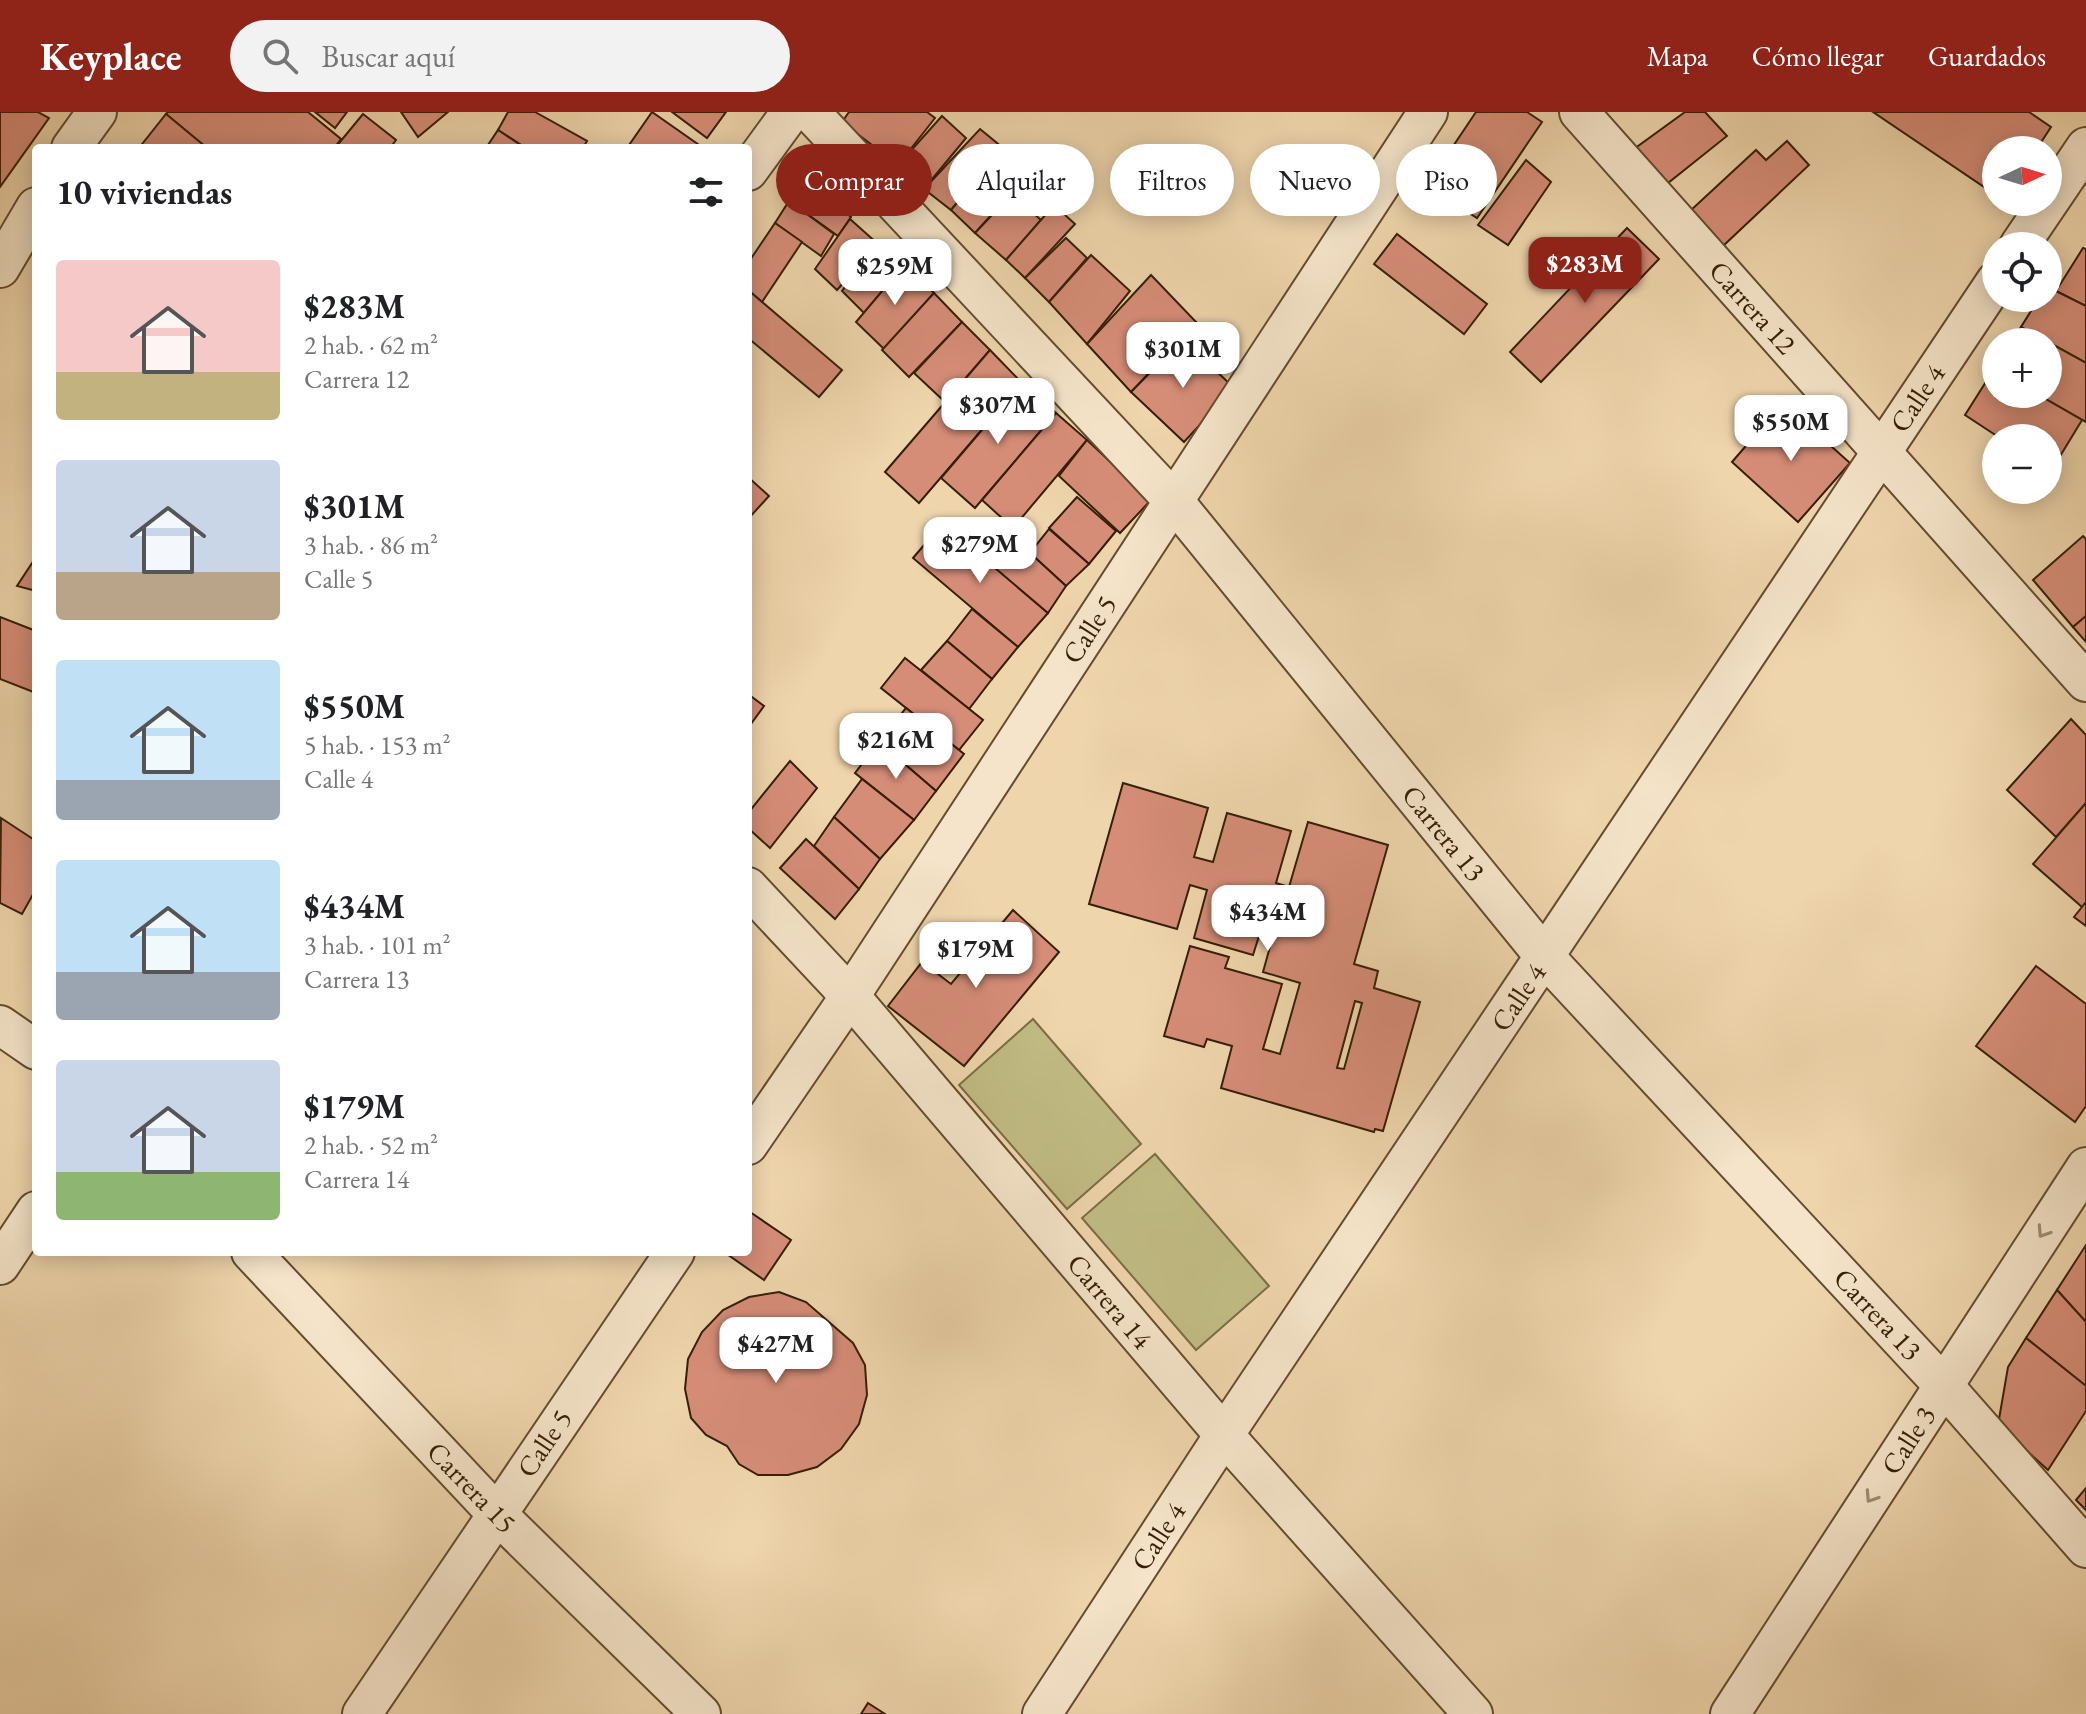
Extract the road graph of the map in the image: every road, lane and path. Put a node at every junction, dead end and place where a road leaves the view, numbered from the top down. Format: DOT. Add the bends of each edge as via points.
graph roads {
  1 [pos="97,112"];
  2 [pos="791,112"];
  3 [pos="810,112"];
  4 [pos="1428,112"];
  5 [pos="1579,112"];
  6 [pos="76,144"];
  7 [pos="2086,147"];
  8 [pos="752,166"];
  9 [pos="32,214"];
  10 [pos="2028,232"];
  11 [pos="0,268"];
  12 [pos="1982,302"];
  13 [pos="1882,451"];
  14 [pos="1173,500"];
  15 [pos="2086,682"];
  16 [pos="752,891"];
  17 [pos="1545,957"];
  18 [pos="850,996"];
  19 [pos="0,1025"];
  20 [pos="32,1047"];
  21 [pos="752,1139"];
  22 [pos="2086,1167"];
  23 [pos="32,1217"];
  24 [pos="255,1256"];
  25 [pos="672,1256"];
  26 [pos="0,1265"];
  27 [pos="1944,1386"];
  28 [pos="1224,1435"];
  29 [pos="496,1513"];
  30 [pos="2086,1548"];
  31 [pos="362,1714"];
  32 [pos="701,1714"];
  33 [pos="1042,1714"];
  34 [pos="1473,1714"];
  35 [pos="1730,1714"];
  1 -- 6 [label="street"];
  2 -- 8 [label="street"];
  3 -- 14 [label="street, Carrera 13"];
  4 -- 14 [label="street, Calle 5"];
  5 -- 13 [label="street, Carrera 12"];
  7 -- 10 [label="street"];
  9 -- 11 [label="street"];
  12 -- 13 [label="street, Calle 4"];
  13 -- 15 [label="street, Carrera 12"];
  13 -- 17 [label="street, Calle 4"];
  14 -- 17 [label="street, Carrera 13"];
  14 -- 18 [label="street, Calle 5"];
  16 -- 18 [label="street, Carrera 14"];
  17 -- 27 [label="street, Carrera 13"];
  17 -- 28 [label="street, Calle 4"];
  18 -- 21 [label="street, Calle 5"];
  18 -- 28 [label="street, Carrera 14"];
  19 -- 20 [label="street"];
  22 -- 27 [label="street, Calle 3, one-way"];
  23 -- 26 [label="street"];
  24 -- 29 [label="street, Carrera 15"];
  25 -- 29 [label="street, Calle 5"];
  27 -- 30 [label="street, Carrera 13"];
  27 -- 35 [label="street, Calle 3, one-way"];
  28 -- 33 [label="street, Calle 4"];
  28 -- 34 [label="street, Carrera 14"];
  29 -- 31 [label="street, Calle 5"];
  29 -- 32 [label="street, Carrera 15"];
}
